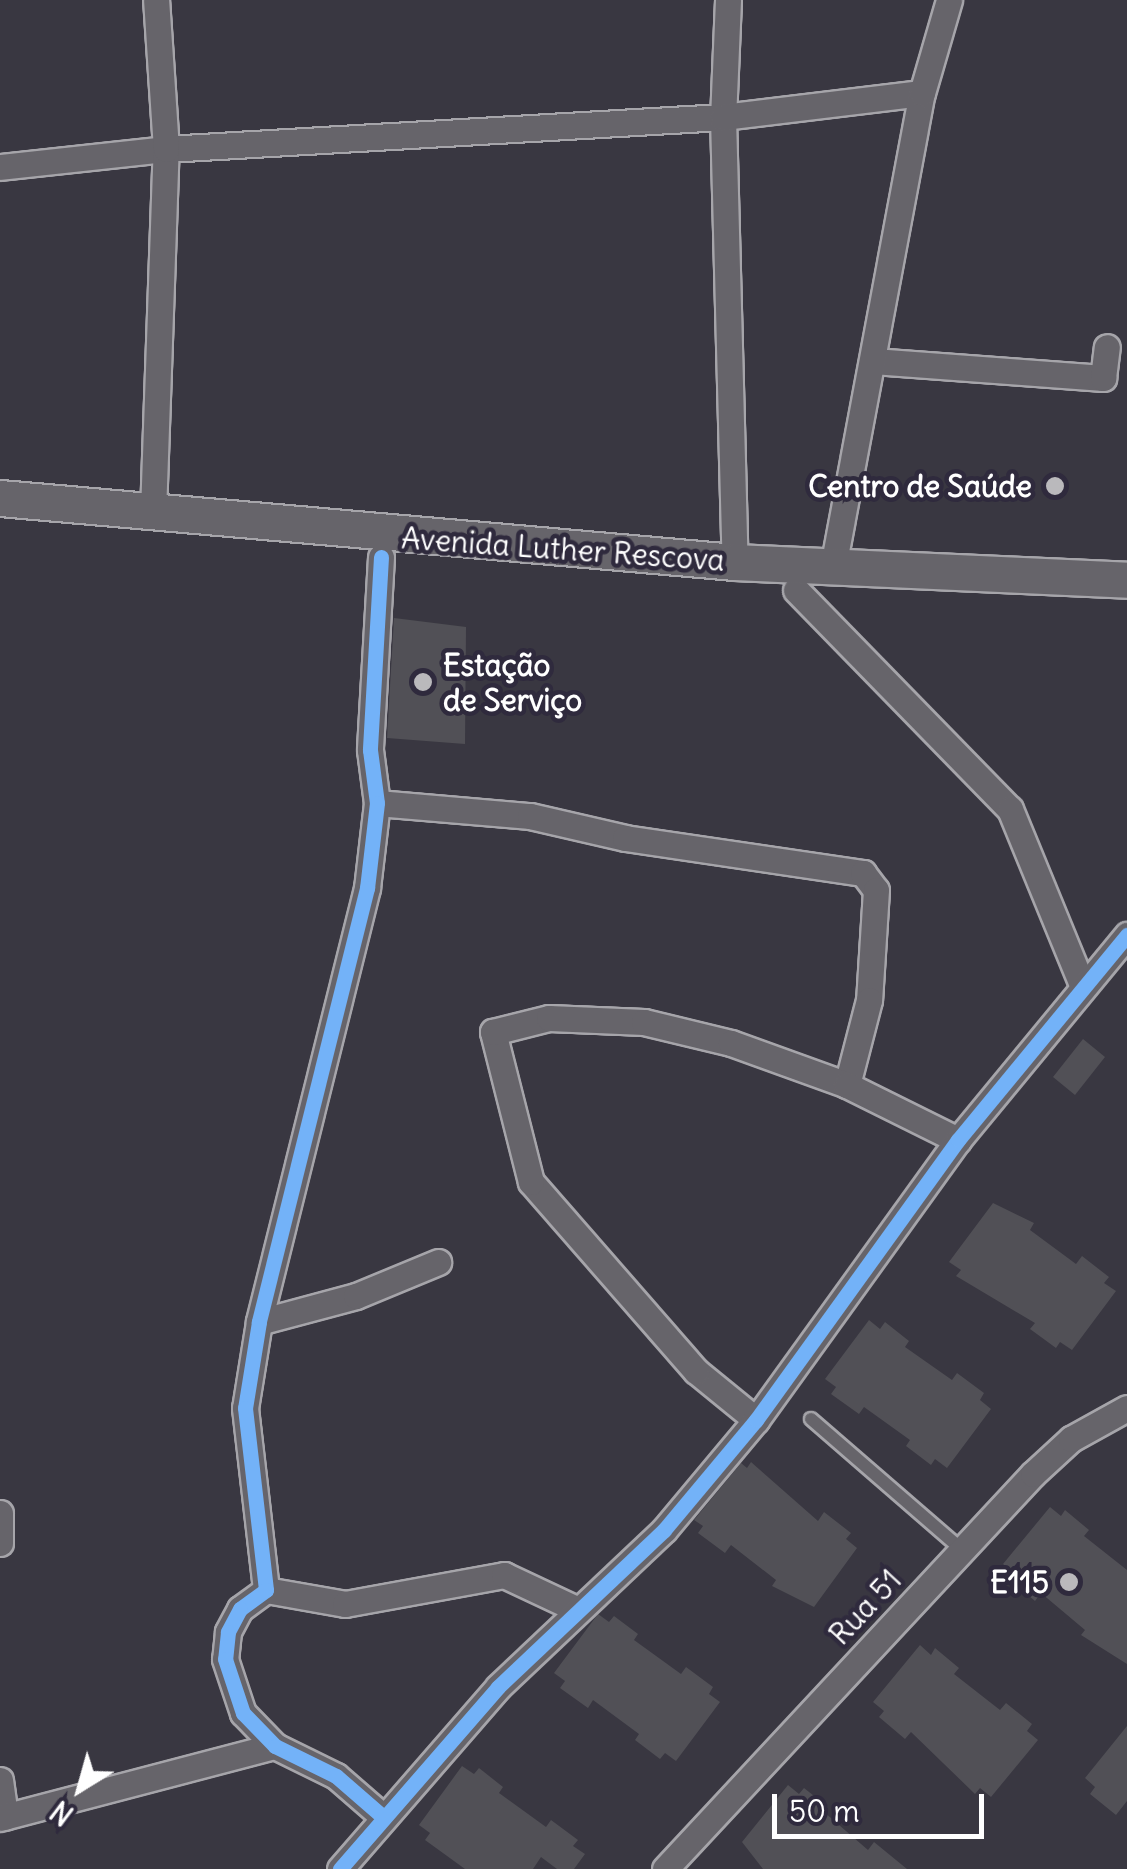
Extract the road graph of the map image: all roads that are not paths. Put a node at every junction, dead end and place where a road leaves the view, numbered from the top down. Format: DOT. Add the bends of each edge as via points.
graph roads {
  1 [pos="156,0"];
  2 [pos="728,0"];
  3 [pos="949,0"];
  4 [pos="922,93"];
  5 [pos="723,117"];
  6 [pos="166,149"];
  7 [pos="0,167"];
  8 [pos="1106,346"];
  9 [pos="873,361"];
  10 [pos="0,498"];
  11 [pos="152,514"];
  12 [pos="0,522"];
  13 [pos="381,557"];
  14 [pos="735,562"];
  15 [pos="833,567"];
  16 [pos="1127,580"];
  17 [pos="796,590"];
  18 [pos="1127,602"];
  19 [pos="376,804"];
  20 [pos="1127,935"];
  21 [pos="1083,987"];
  22 [pos="847,1084"];
  23 [pos="958,1140"];
  24 [pos="438,1262"];
  25 [pos="259,1322"];
  26 [pos="1127,1408"];
  27 [pos="810,1419"];
  28 [pos="756,1420"];
  29 [pos="0,1513"];
  30 [pos="0,1543"];
  31 [pos="962,1550"];
  32 [pos="266,1590"];
  33 [pos="574,1608"];
  34 [pos="276,1746"];
  35 [pos="0,1780"];
  36 [pos="382,1816"];
  37 [pos="3,1818"];
  38 [pos="340,1869"];
  39 [pos="665,1869"];
  1 -- 6 [label="street"];
  2 -- 5 [label="street"];
  3 -- 4 [label="street"];
  4 -- 5 [label="street"];
  4 -- 9 [label="street"];
  5 -- 6 [label="street"];
  5 -- 14 [label="street"];
  6 -- 7 [label="street"];
  6 -- 11 [label="street"];
  8 -- 9 [label="street" via="1102,378"];
  9 -- 15 [label="street"];
  10 -- 11 [label="main road, Avenida Luther Rescova"];
  11 -- 14 [label="main road, Avenida Luther Rescova"];
  12 -- 13 [label="main road, Avenida Luther Rescova"];
  13 -- 17 [label="main road, Avenida Luther Rescova"];
  13 -- 19 [label="street" via="370,750"];
  14 -- 15 [label="main road, Avenida Luther Rescova"];
  15 -- 16 [label="main road, Avenida Luther Rescova"];
  17 -- 18 [label="main road, Avenida Luther Rescova"];
  17 -- 21 [label="street" via="1010,809"];
  19 -- 22 [label="street" via="530,816 625,838 863,873 876,890 869,1000"];
  19 -- 25 [label="street" via="367,888"];
  20 -- 21 [label="street"];
  21 -- 23 [label="street"];
  22 -- 23 [label="street"];
  22 -- 28 [label="street" via="731,1043 644,1022 548,1018 493,1032 531,1182 696,1370"];
  23 -- 28 [label="street"];
  24 -- 25 [label="street" via="356,1296"];
  25 -- 32 [label="street" via="245,1408"];
  26 -- 31 [label="street, Rua 51" via="1071,1439"];
  27 -- 31 [label="lane"];
  28 -- 33 [label="street" via="664,1530"];
  29 -- 30 [label="street"];
  31 -- 39 [label="street, Rua 51"];
  32 -- 33 [label="street" via="345,1604 504,1575"];
  32 -- 34 [label="street" via="240,1609 225,1659 243,1713"];
  33 -- 36 [label="street"];
  34 -- 36 [label="street" via="336,1776"];
  34 -- 37 [label="street"];
  35 -- 37 [label="street"];
  36 -- 38 [label="street"];
}
